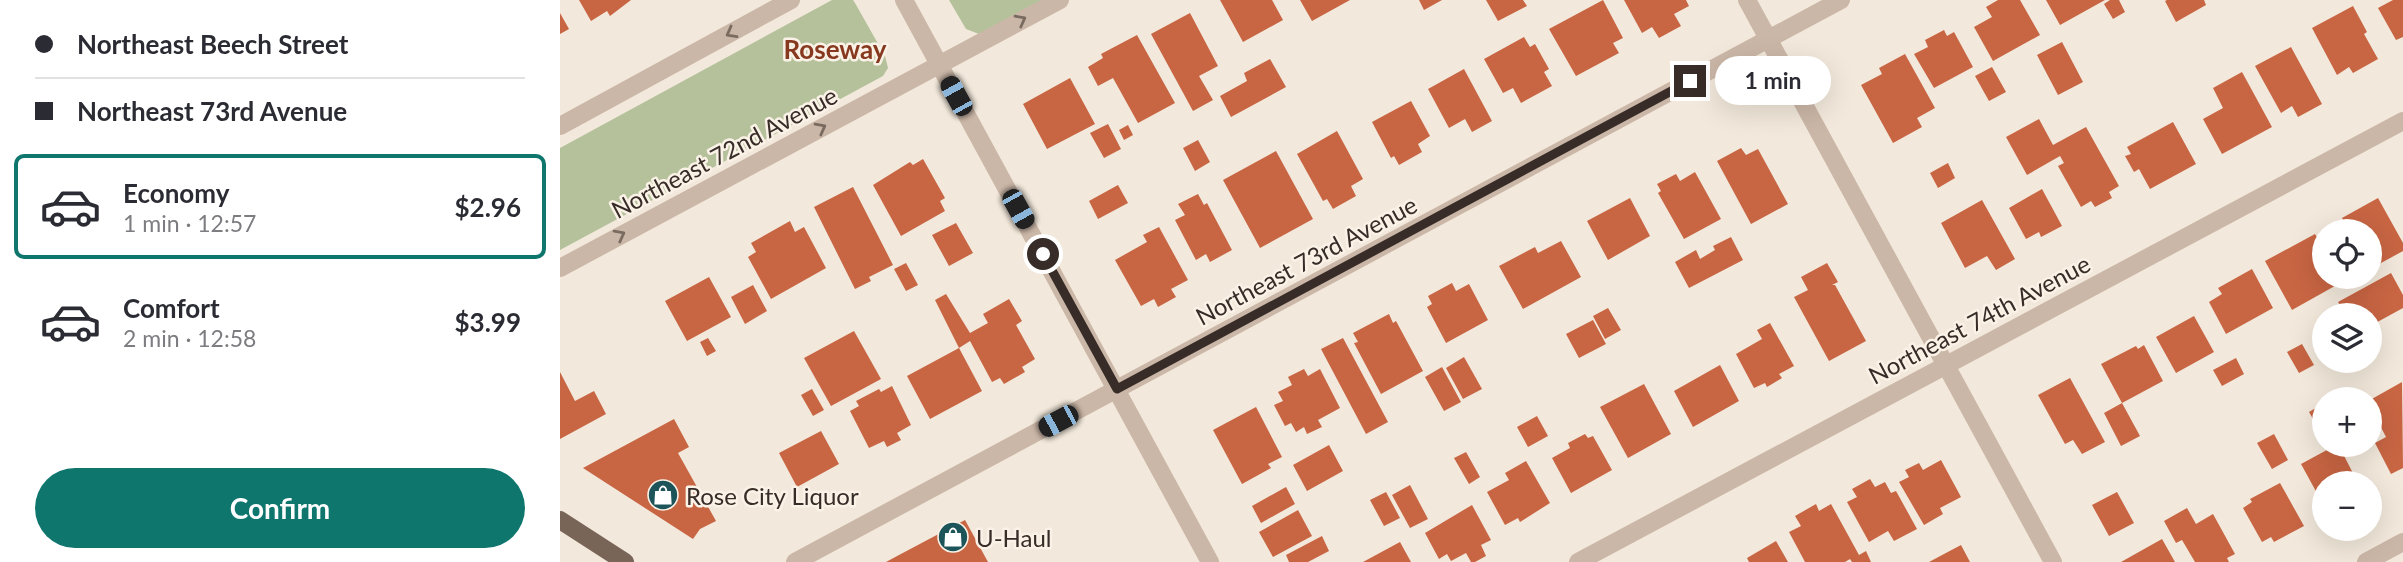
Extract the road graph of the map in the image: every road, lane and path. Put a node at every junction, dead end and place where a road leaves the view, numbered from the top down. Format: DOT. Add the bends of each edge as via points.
graph roads {
  1 [pos="790,0"];
  2 [pos="904,0"];
  3 [pos="1059,0"];
  4 [pos="1747,0"];
  5 [pos="1841,0"];
  6 [pos="1768,39"];
  7 [pos="939,64"];
  8 [pos="2403,121"];
  9 [pos="560,126"];
  10 [pos="560,268"];
  11 [pos="1946,364"];
  12 [pos="1117,389"];
  13 [pos="560,520"];
  14 [pos="2403,542"];
  15 [pos="625,562"];
  16 [pos="795,562"];
  17 [pos="1210,562"];
  18 [pos="1578,562"];
  19 [pos="2053,562"];
  20 [pos="2366,562"];
  1 -- 9 [label="street, one-way"];
  2 -- 7 [label="street"];
  7 -- 3 [label="street, Northeast 72nd Avenue, one-way"];
  4 -- 6 [label="street"];
  5 -- 6 [label="street, Northeast 73rd Avenue"];
  6 -- 11 [label="street"];
  6 -- 12 [label="street, Northeast 73rd Avenue"];
  10 -- 7 [label="street, Northeast 72nd Avenue, one-way"];
  7 -- 12 [label="street"];
  8 -- 11 [label="street, Northeast 74th Avenue"];
  11 -- 18 [label="street, Northeast 74th Avenue"];
  11 -- 19 [label="street"];
  12 -- 16 [label="street, Northeast 73rd Avenue"];
  12 -- 17 [label="street"];
  13 -- 15 [label="main road"];
  14 -- 20 [label="street"];
}
